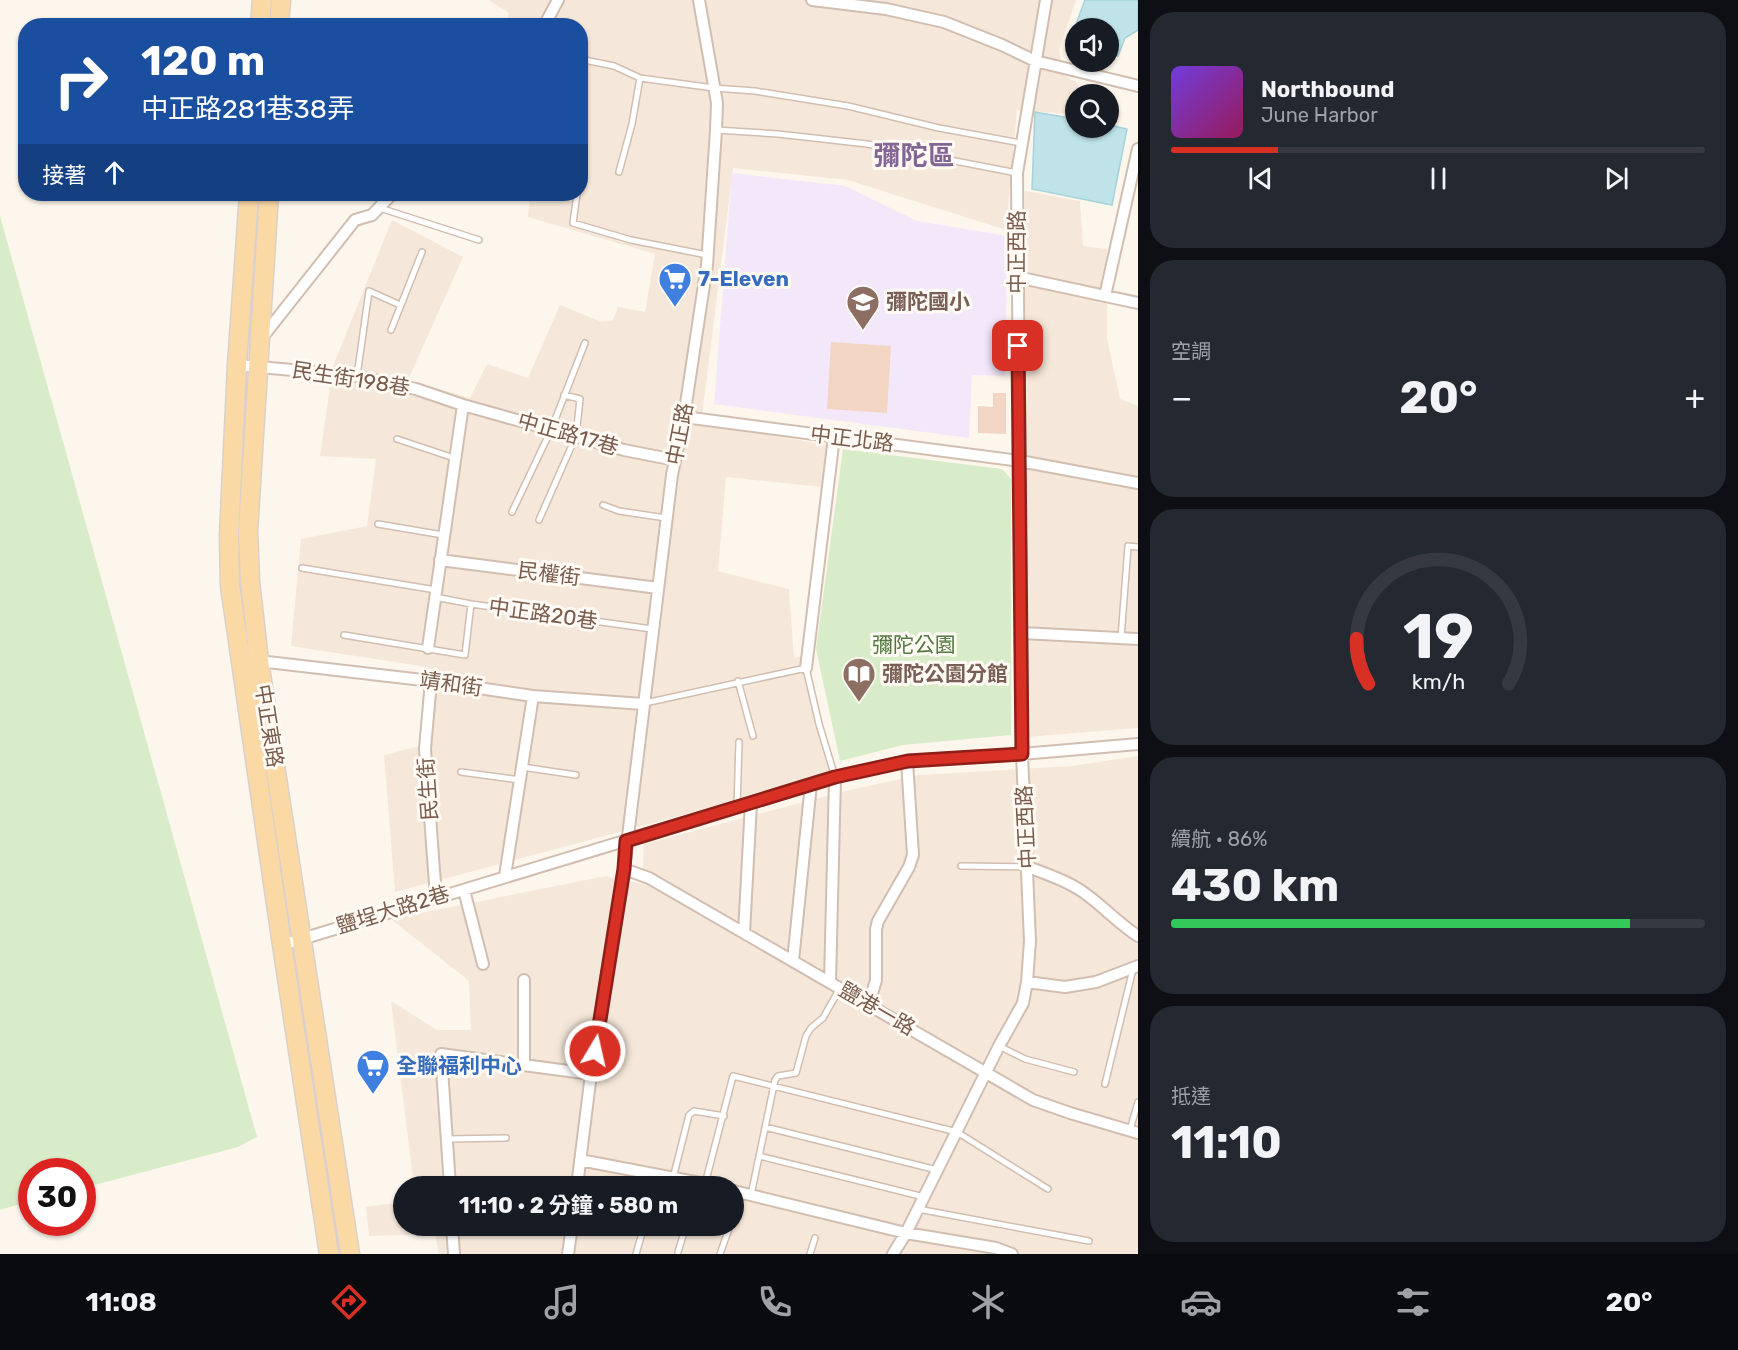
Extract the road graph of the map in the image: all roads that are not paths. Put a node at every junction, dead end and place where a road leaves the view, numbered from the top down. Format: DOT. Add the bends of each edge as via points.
graph roads {
  1 [pos="262,0"];
  2 [pos="281,0"];
  3 [pos="558,0"];
  4 [pos="699,0"];
  5 [pos="812,0"];
  6 [pos="1046,0"];
  7 [pos="261,18"];
  8 [pos="280,18"];
  9 [pos="548,18"];
  10 [pos="588,61"];
  11 [pos="1035,61"];
  12 [pos="640,78"];
  13 [pos="1138,86"];
  14 [pos="714,88"];
  15 [pos="716,130"];
  16 [pos="1021,143"];
  17 [pos="1138,149"];
  18 [pos="619,172"];
  19 [pos="1017,173"];
  20 [pos="249,201"];
  21 [pos="269,201"];
  22 [pos="386,201"];
  23 [pos="576,201"];
  24 [pos="379,208"];
  25 [pos="479,240"];
  26 [pos="422,252"];
  27 [pos="707,255"];
  28 [pos="1017,277"];
  29 [pos="1105,296"];
  30 [pos="1138,303"];
  31 [pos="400,304"];
  32 [pos="391,330"];
  33 [pos="260,339"];
  34 [pos="585,343"];
  35 [pos="237,365"];
  36 [pos="259,366"];
  37 [pos="357,376"];
  38 [pos="564,395"];
  39 [pos="463,405"];
  40 [pos="684,417"];
  41 [pos="550,430"];
  42 [pos="576,436"];
  43 [pos="834,437"];
  44 [pos="397,439"];
  45 [pos="454,458"];
  46 [pos="675,460"];
  47 [pos="1020,460"];
  48 [pos="1138,483"];
  49 [pos="603,505"];
  50 [pos="512,512"];
  51 [pos="666,518"];
  52 [pos="539,520"];
  53 [pos="378,524"];
  54 [pos="443,535"];
  55 [pos="1138,547"];
  56 [pos="440,560"];
  57 [pos="302,568"];
  58 [pos="658,588"];
  59 [pos="436,593"];
  60 [pos="471,604"];
  61 [pos="652,629"];
  62 [pos="1022,633"];
  63 [pos="344,635"];
  64 [pos="1121,638"];
  65 [pos="1138,639"];
  66 [pos="428,648"];
  67 [pos="259,661"];
  68 [pos="806,668"];
  69 [pos="431,681"];
  70 [pos="738,681"];
  71 [pos="533,696"];
  72 [pos="643,704"];
  73 [pos="753,736"];
  74 [pos="739,742"];
  75 [pos="1138,744"];
  76 [pos="1022,754"];
  77 [pos="908,761"];
  78 [pos="522,767"];
  79 [pos="462,772"];
  80 [pos="576,775"];
  81 [pos="835,777"];
  82 [pos="520,780"];
  83 [pos="811,784"];
  84 [pos="751,803"];
  85 [pos="737,807"];
  86 [pos="626,841"];
  87 [pos="961,867"];
  88 [pos="1028,867"];
  89 [pos="624,869"];
  90 [pos="505,876"];
  91 [pos="464,890"];
  92 [pos="436,897"];
  93 [pos="744,933"];
  94 [pos="1138,936"];
  95 [pos="302,938"];
  96 [pos="282,945"];
  97 [pos="793,961"];
  98 [pos="483,964"];
  99 [pos="1136,967"];
  100 [pos="524,980"];
  101 [pos="830,982"];
  102 [pos="1027,982"];
  103 [pos="840,988"];
  104 [pos="869,1004"];
  105 [pos="999,1046"];
  106 [pos="524,1065"];
  107 [pos="986,1072"];
  108 [pos="1074,1072"];
  109 [pos="591,1074"];
  110 [pos="1105,1084"];
  111 [pos="774,1086"];
  112 [pos="1138,1102"];
  113 [pos="724,1116"];
  114 [pos="765,1127"];
  115 [pos="1134,1131"];
  116 [pos="957,1132"];
  117 [pos="506,1138"];
  118 [pos="447,1139"];
  119 [pos="759,1156"];
  120 [pos="580,1161"];
  121 [pos="938,1170"];
  122 [pos="658,1175"];
  123 [pos="449,1176"];
  124 [pos="578,1176"];
  125 [pos="663,1176"];
  126 [pos="674,1176"];
  127 [pos="703,1176"];
  128 [pos="1048,1189"];
  129 [pos="744,1193"];
  130 [pos="751,1195"];
  131 [pos="924,1197"];
  132 [pos="918,1209"];
  133 [pos="906,1233"];
  134 [pos="453,1236"];
  135 [pos="571,1236"];
  136 [pos="641,1236"];
  137 [pos="683,1236"];
  138 [pos="726,1236"];
  139 [pos="815,1238"];
  140 [pos="1089,1241"];
  141 [pos="678,1252"];
  142 [pos="329,1254"];
  143 [pos="350,1254"];
  144 [pos="454,1254"];
  145 [pos="568,1254"];
  146 [pos="636,1254"];
  147 [pos="720,1254"];
  148 [pos="810,1254"];
  149 [pos="892,1254"];
  150 [pos="1012,1254"];
  1 -- 7 [label="main road"];
  2 -- 8 [label="main road"];
  3 -- 9 [label="street"];
  4 -- 14 [label="street, 中正路"];
  5 -- 11 [label="street" via="886,9 944,22"];
  6 -- 11 [label="street, 中正西路"];
  10 -- 12 [label="lane" via="614,66"];
  11 -- 13 [label="street"];
  11 -- 16 [label="street, 中正西路"];
  12 -- 14 [label="lane"];
  12 -- 18 [label="lane" via="633,124"];
  14 -- 15 [label="street, 中正路"];
  14 -- 16 [label="lane" via="848,106"];
  15 -- 19 [label="lane" via="867,144"];
  15 -- 27 [label="street, 中正路"];
  16 -- 19 [label="street, 中正西路"];
  17 -- 29 [label="street"];
  19 -- 28 [label="street, 中正西路"];
  20 -- 35 [label="main road, 中正東路"];
  21 -- 33 [label="main road, 中正東路"];
  22 -- 24 [label="street"];
  23 -- 27 [label="lane" via="573,224"];
  24 -- 25 [label="lane"];
  24 -- 33 [label="street" via="355,220"];
  26 -- 31 [label="lane"];
  27 -- 40 [label="street, 中正路"];
  28 -- 29 [label="street"];
  28 -- 47 [label="street, 中正西路"];
  29 -- 30 [label="street"];
  31 -- 32 [label="lane"];
  31 -- 37 [label="lane" via="369,291"];
  33 -- 36 [label="main road, 中正東路"];
  34 -- 38 [label="lane"];
  35 -- 36 [label="street, 民生街198巷"];
  35 -- 96 [label="main road, 中正東路" via="230,586"];
  36 -- 37 [label="street, 民生街198巷"];
  36 -- 67 [label="main road, 中正東路" via="248,531"];
  37 -- 39 [label="street, 民生街198巷" via="416,389"];
  38 -- 41 [label="lane"];
  38 -- 42 [label="lane" via="580,399"];
  39 -- 41 [label="street, 中正路17巷"];
  39 -- 45 [label="street"];
  40 -- 43 [label="street, 中正北路"];
  40 -- 46 [label="street, 中正路"];
  41 -- 42 [label="street, 中正路17巷"];
  41 -- 50 [label="lane"];
  42 -- 46 [label="street, 中正路17巷"];
  42 -- 52 [label="lane"];
  43 -- 47 [label="street, 中正北路"];
  43 -- 68 [label="street"];
  44 -- 45 [label="lane"];
  45 -- 54 [label="street"];
  46 -- 51 [label="street, 中正路"];
  47 -- 48 [label="street, 中正北路"];
  47 -- 62 [label="street, 中正西路"];
  49 -- 51 [label="lane"];
  51 -- 58 [label="street, 中正路"];
  53 -- 54 [label="lane"];
  54 -- 56 [label="street"];
  55 -- 64 [label="lane" via="1128,546"];
  56 -- 58 [label="street, 民權街"];
  56 -- 59 [label="street"];
  57 -- 59 [label="lane, 中正路20巷"];
  58 -- 61 [label="street, 中正路"];
  59 -- 60 [label="lane, 中正路20巷"];
  59 -- 66 [label="street"];
  60 -- 61 [label="lane, 中正路20巷"];
  60 -- 66 [label="lane" via="465,655"];
  61 -- 72 [label="street, 中正路"];
  62 -- 64 [label="street"];
  62 -- 76 [label="street, 中正西路"];
  63 -- 66 [label="lane"];
  64 -- 65 [label="street"];
  67 -- 69 [label="street, 靖和街"];
  67 -- 95 [label="main road, 中正東路"];
  68 -- 70 [label="lane"];
  68 -- 81 [label="lane"];
  69 -- 71 [label="street, 靖和街"];
  69 -- 92 [label="street, 民生街" via="425,749"];
  70 -- 72 [label="lane"];
  70 -- 73 [label="lane"];
  71 -- 72 [label="street, 靖和街"];
  71 -- 78 [label="street"];
  72 -- 86 [label="street, 中正路"];
  74 -- 85 [label="lane"];
  75 -- 76 [label="street, 鹽埕大路2巷"];
  76 -- 77 [label="street, 鹽埕大路2巷"];
  76 -- 88 [label="street, 中正西路"];
  77 -- 81 [label="street, 鹽埕大路2巷"];
  77 -- 104 [label="street" via="913,855 878,921 876,980"];
  78 -- 80 [label="lane"];
  78 -- 82 [label="street"];
  79 -- 82 [label="lane"];
  81 -- 83 [label="street, 鹽埕大路2巷"];
  81 -- 101 [label="street"];
  82 -- 90 [label="street"];
  83 -- 84 [label="street, 鹽埕大路2巷"];
  83 -- 97 [label="street"];
  84 -- 85 [label="street, 鹽埕大路2巷"];
  84 -- 93 [label="street"];
  85 -- 86 [label="street, 鹽埕大路2巷"];
  86 -- 89 [label="street, 中正路"];
  86 -- 90 [label="street, 鹽埕大路2巷"];
  87 -- 88 [label="lane"];
  88 -- 94 [label="street" via="1084,893"];
  88 -- 102 [label="street, 中正西路"];
  89 -- 93 [label="street, 鹽港一路" via="649,878"];
  89 -- 109 [label="street, 中正路"];
  90 -- 91 [label="street, 鹽埕大路2巷"];
  91 -- 92 [label="street, 鹽埕大路2巷"];
  91 -- 98 [label="street"];
  92 -- 95 [label="street, 鹽埕大路2巷"];
  93 -- 97 [label="street, 鹽港一路"];
  95 -- 96 [label="street, 鹽埕大路2巷"];
  95 -- 143 [label="main road, 中正東路"];
  96 -- 142 [label="main road, 中正東路"];
  97 -- 101 [label="street, 鹽港一路"];
  99 -- 102 [label="street" via="1096,982 1065,987"];
  99 -- 110 [label="lane"];
  100 -- 106 [label="street"];
  101 -- 103 [label="street, 鹽港一路"];
  102 -- 105 [label="street, 中正西路" via="1023,1003"];
  103 -- 104 [label="street, 鹽港一路"];
  103 -- 111 [label="lane" via="824,1018 806,1036 796,1073 778,1076"];
  104 -- 107 [label="street, 鹽港一路"];
  105 -- 107 [label="street, 中正西路"];
  105 -- 108 [label="lane" via="1025,1059"];
  106 -- 109 [label="street"];
  106 -- 118 [label="street" via="441,1054"];
  107 -- 115 [label="street, 鹽港一路" via="1033,1100"];
  107 -- 116 [label="street, 中正西路"];
  109 -- 120 [label="street, 中正路"];
  111 -- 113 [label="lane" via="733,1076"];
  111 -- 114 [label="lane"];
  111 -- 116 [label="lane"];
  112 -- 115 [label="lane"];
  113 -- 126 [label="lane" via="694,1111 689,1115"];
  113 -- 127 [label="lane"];
  114 -- 119 [label="lane"];
  114 -- 121 [label="lane"];
  116 -- 121 [label="street, 中正西路"];
  116 -- 128 [label="lane"];
  117 -- 118 [label="lane"];
  118 -- 123 [label="street"];
  119 -- 130 [label="lane"];
  119 -- 131 [label="lane"];
  120 -- 122 [label="street"];
  120 -- 124 [label="street, 中正路"];
  121 -- 131 [label="street, 中正西路"];
  122 -- 125 [label="street"];
  129 -- 130 [label="street"];
  130 -- 133 [label="street"];
  131 -- 132 [label="street, 中正西路"];
  132 -- 133 [label="street, 中正西路"];
  132 -- 140 [label="lane"];
  133 -- 149 [label="street, 中正西路"];
  133 -- 150 [label="street"];
  134 -- 144 [label="street"];
  135 -- 145 [label="street"];
  136 -- 146 [label="lane"];
  137 -- 141 [label="lane"];
  138 -- 147 [label="lane"];
  139 -- 148 [label="lane"];
}
